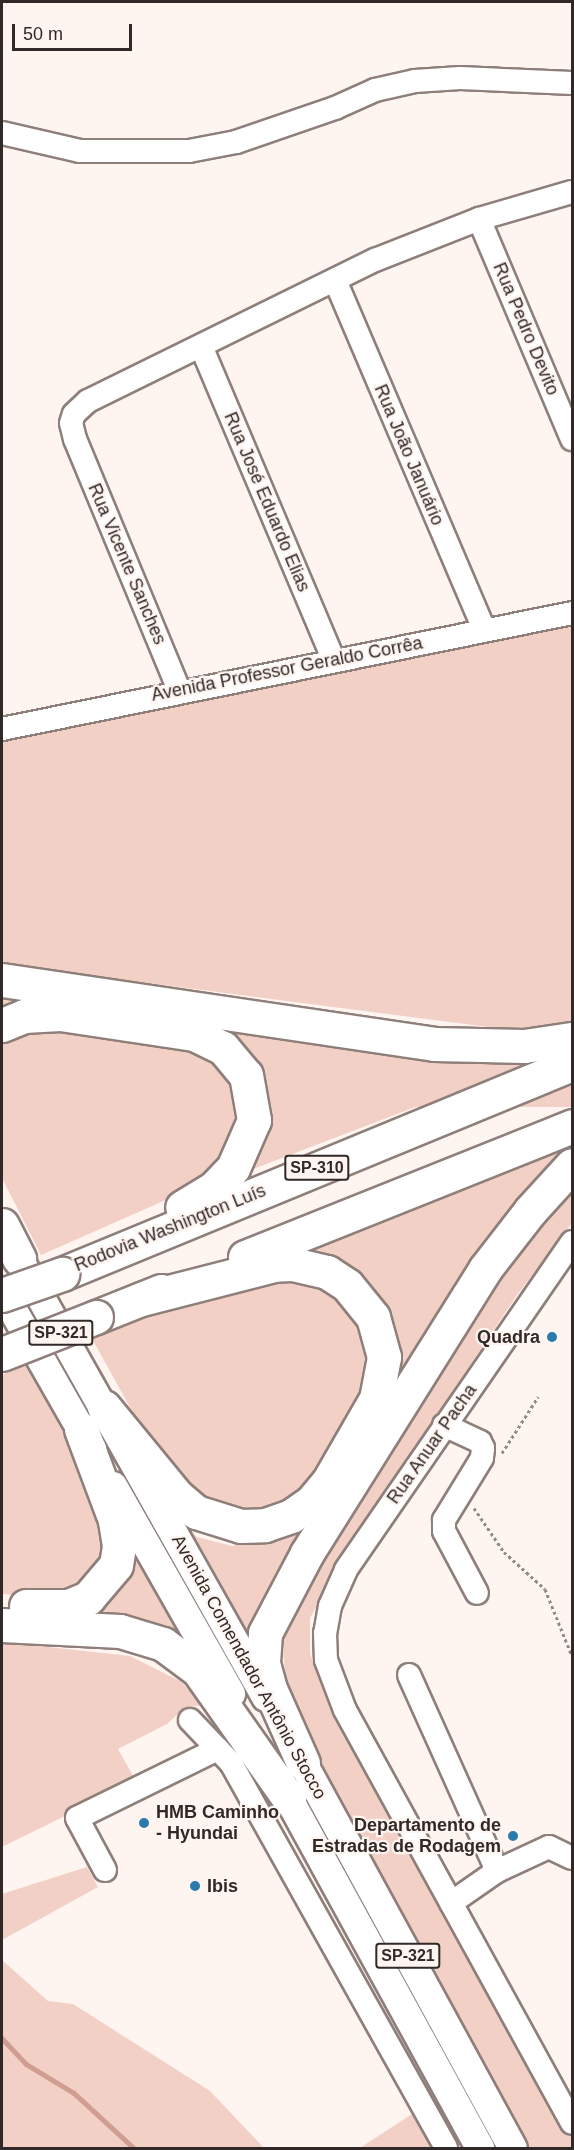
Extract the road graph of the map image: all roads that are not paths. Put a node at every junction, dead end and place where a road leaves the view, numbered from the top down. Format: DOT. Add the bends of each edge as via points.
graph roads {
  1 [pos="573,83"];
  2 [pos="2,133"];
  3 [pos="573,192"];
  4 [pos="479,219"];
  5 [pos="335,280"];
  6 [pos="201,346"];
  7 [pos="573,439"];
  8 [pos="573,613"];
  9 [pos="484,630"];
  10 [pos="333,659"];
  11 [pos="179,690"];
  12 [pos="2,728"];
  13 [pos="2,980"];
  14 [pos="2,1025"];
  15 [pos="573,1039"];
  16 [pos="573,1064"];
  17 [pos="573,1126"];
  18 [pos="573,1165"];
  19 [pos="2,1225"];
  20 [pos="573,1242"];
  21 [pos="10,1247"];
  22 [pos="68,1270"];
  23 [pos="2,1293"];
  24 [pos="142,1299"];
  25 [pos="2,1354"];
  26 [pos="92,1418"];
  27 [pos="444,1425"];
  28 [pos="477,1593"];
  29 [pos="2,1604"];
  30 [pos="2,1625"];
  31 [pos="409,1674"];
  32 [pos="190,1720"];
  33 [pos="218,1749"];
  34 [pos="303,1764"];
  35 [pos="289,1798"];
  36 [pos="573,1858"];
  37 [pos="105,1870"];
  38 [pos="497,1871"];
  39 [pos="451,1903"];
  40 [pos="565,2095"];
  41 [pos="573,2123"];
  42 [pos="446,2148"];
  43 [pos="480,2148"];
  44 [pos="513,2148"];
  1 -- 2 [label="street" via="460,78 415,81 375,90 236,142 189,151 80,151"];
  3 -- 4 [label="street"];
  4 -- 5 [label="street"];
  4 -- 7 [label="street, Rua Pedro Devito"];
  5 -- 6 [label="street"];
  5 -- 9 [label="street, Rua João Januário"];
  6 -- 10 [label="street, Rua José Eduardo Elias"];
  6 -- 11 [label="street, Rua Vicente Sanches" via="88,401 74,414 71,423"];
  8 -- 9 [label="street, Avenida Professor Geraldo Corrêa"];
  9 -- 10 [label="street, Avenida Professor Geraldo Corrêa"];
  10 -- 11 [label="street, Avenida Professor Geraldo Corrêa"];
  11 -- 12 [label="street, Avenida Professor Geraldo Corrêa"];
  13 -- 15 [label="highway" via="434,1044 524,1046"];
  14 -- 22 [label="highway" via="40,1013 194,1034 223,1048 246,1075 252,1096 254,1120 246,1142 233,1168 214,1188"];
  16 -- 22 [label="highway, Rodovia Washington Luís / SP-310"];
  17 -- 24 [label="highway"];
  18 -- 34 [label="highway" via="530,1211 485,1269 307,1553 265,1634 263,1662 270,1689"];
  19 -- 21 [label="highway"];
  20 -- 27 [label="street, Rua Anuar Pacha"];
  21 -- 26 [label="main road, SP-321"];
  22 -- 23 [label="highway, Rodovia Washington Luís / SP-310, bridge"];
  23 -- 26 [label="main road, SP-321"];
  24 -- 25 [label="highway, bridge"];
  24 -- 26 [label="highway" via="274,1265 327,1272 355,1293 374,1317 384,1357 376,1399 328,1482 311,1502 274,1522 241,1526 218,1522 183,1501"];
  26 -- 29 [label="highway" via="115,1520 119,1546 116,1565 88,1598 68,1606"];
  26 -- 34 [label="main road, Avenida Comendador Antônio Stocco"];
  26 -- 35 [label="main road, Avenida Comendador Antônio Stocco"];
  27 -- 28 [label="street" via="480,1442 483,1448 482,1458 446,1511 444,1531"];
  27 -- 39 [label="street, Rua Anuar Pacha" via="346,1570 330,1606 325,1633 326,1660 345,1710"];
  30 -- 35 [label="highway" via="120,1631 163,1644 198,1670"];
  31 -- 38 [label="street"];
  32 -- 33 [label="street"];
  33 -- 37 [label="street" via="77,1818"];
  33 -- 42 [label="street" via="231,1763"];
  34 -- 44 [label="main road, Avenida Comendador Antônio Stocco / SP-321"];
  35 -- 43 [label="main road, Avenida Comendador Antônio Stocco / SP-321"];
  36 -- 38 [label="street" via="549,1847"];
  38 -- 39 [label="street"];
  39 -- 40 [label="street, Rua Anuar Pacha"];
  40 -- 41 [label="street, Rua Anuar Pacha"];
}
